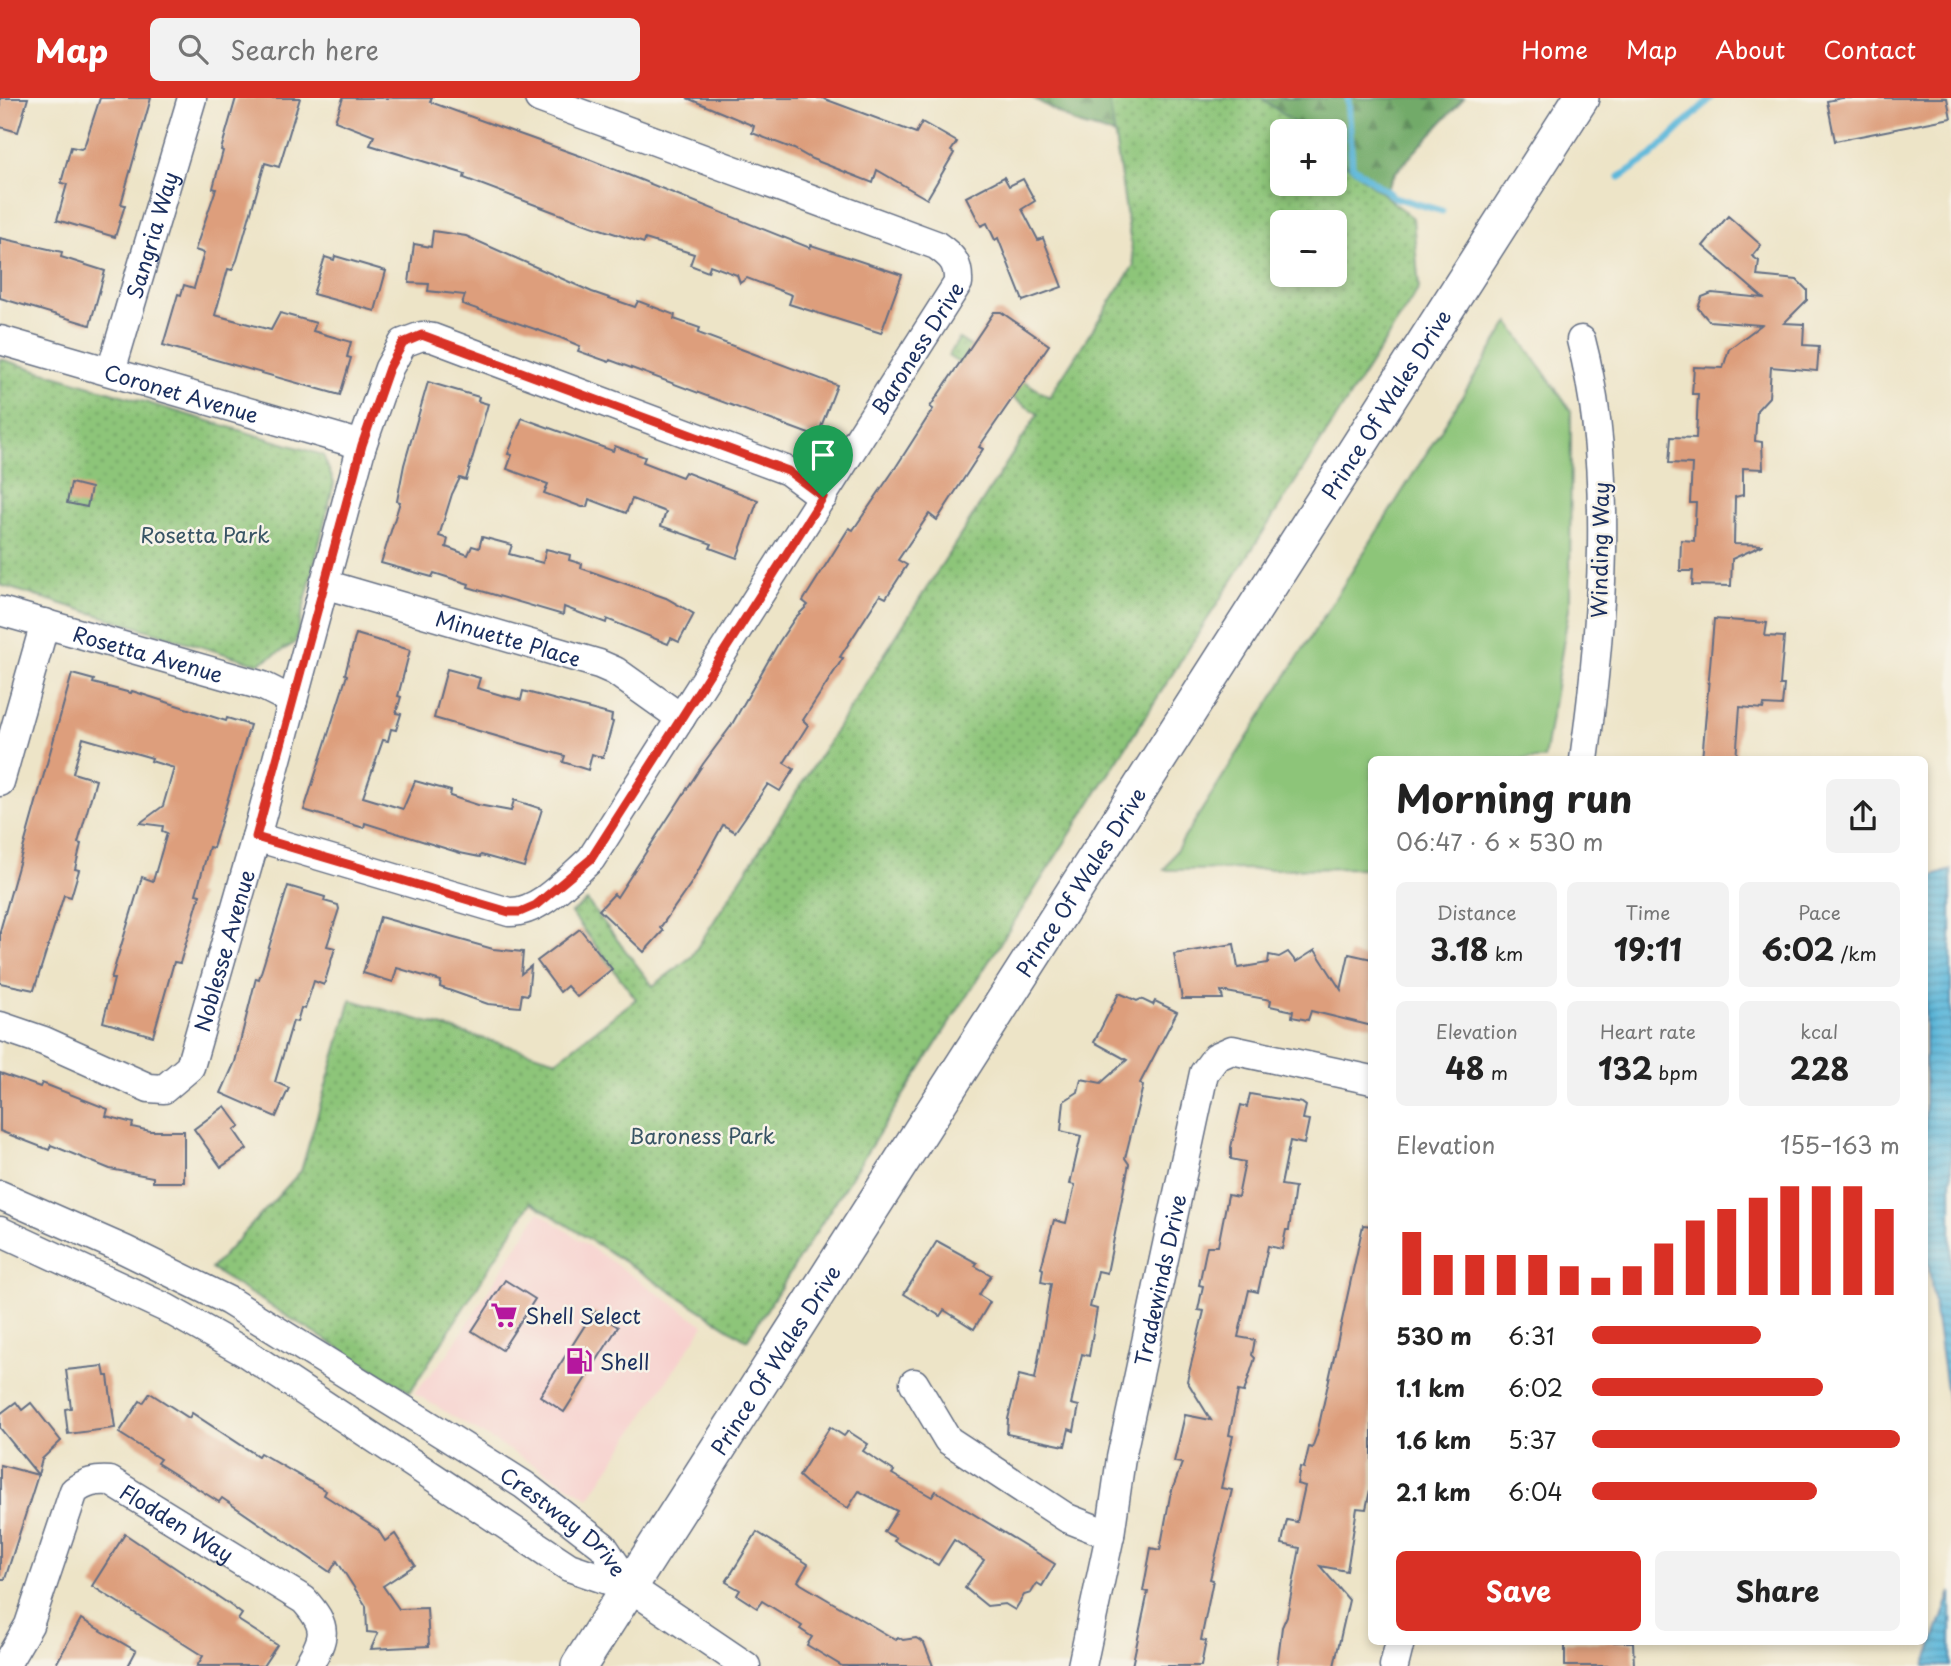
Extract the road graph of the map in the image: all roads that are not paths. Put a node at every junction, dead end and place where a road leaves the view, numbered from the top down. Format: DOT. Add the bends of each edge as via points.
graph roads {
  1 [pos="192,98"];
  2 [pos="539,98"];
  3 [pos="1581,98"];
  4 [pos="0,340"];
  5 [pos="1581,340"];
  6 [pos="111,371"];
  7 [pos="362,445"];
  8 [pos="823,497"];
  9 [pos="324,583"];
  10 [pos="0,611"];
  11 [pos="45,623"];
  12 [pos="293,701"];
  13 [pos="681,718"];
  14 [pos="1585,756"];
  15 [pos="0,782"];
  16 [pos="256,837"];
  17 [pos="0,1026"];
  18 [pos="1368,1079"];
  19 [pos="0,1195"];
  20 [pos="0,1231"];
  21 [pos="914,1383"];
  22 [pos="1110,1535"];
  23 [pos="631,1588"];
  24 [pos="1399,1645"];
  25 [pos="5,1666"];
  26 [pos="308,1666"];
  27 [pos="579,1666"];
  28 [pos="746,1666"];
  29 [pos="1082,1666"];
  30 [pos="1394,1666"];
  1 -- 6 [label="street, Sangria Way"];
  2 -- 8 [label="street, Baroness Drive" via="936,245 953,257 959,269 954,292"];
  3 -- 23 [label="main road, Prince Of Wales Drive"];
  4 -- 6 [label="street, Coronet Avenue"];
  5 -- 14 [label="street, Winding Way" via="1591,378 1601,482 1598,662"];
  6 -- 7 [label="street, Coronet Avenue"];
  7 -- 8 [label="street, Noblesse Avenue" via="389,368 403,343 422,335 788,471"];
  7 -- 9 [label="street, Noblesse Avenue"];
  8 -- 13 [label="street, Baroness Drive"];
  9 -- 12 [label="street, Noblesse Avenue"];
  9 -- 13 [label="street, Minuette Place" via="599,664"];
  10 -- 11 [label="street, Rosetta Avenue"];
  11 -- 12 [label="street, Rosetta Avenue" via="262,686"];
  11 -- 15 [label="street"];
  12 -- 16 [label="street, Noblesse Avenue"];
  13 -- 16 [label="street, Baroness Drive" via="591,859 536,905 520,912"];
  16 -- 17 [label="street, Noblesse Avenue" via="190,1067 179,1079 164,1089 149,1088"];
  18 -- 22 [label="street, Tradewinds Drive" via="1232,1050 1216,1057 1204,1073 1121,1458"];
  19 -- 23 [label="street, Crestway Drive" via="229,1301 428,1424 524,1485 604,1546"];
  20 -- 23 [label="street, Crestway Drive" via="166,1308 235,1347 569,1567"];
  21 -- 22 [label="street" via="948,1440 1068,1518"];
  22 -- 29 [label="street, Tradewinds Drive"];
  23 -- 27 [label="main road, Prince Of Wales Drive"];
  23 -- 28 [label="street"];
  24 -- 30 [label="street"];
  25 -- 26 [label="street, Flodden Way" via="29,1625 74,1491 83,1483 110,1480 304,1600 323,1629 322,1641"];
}
